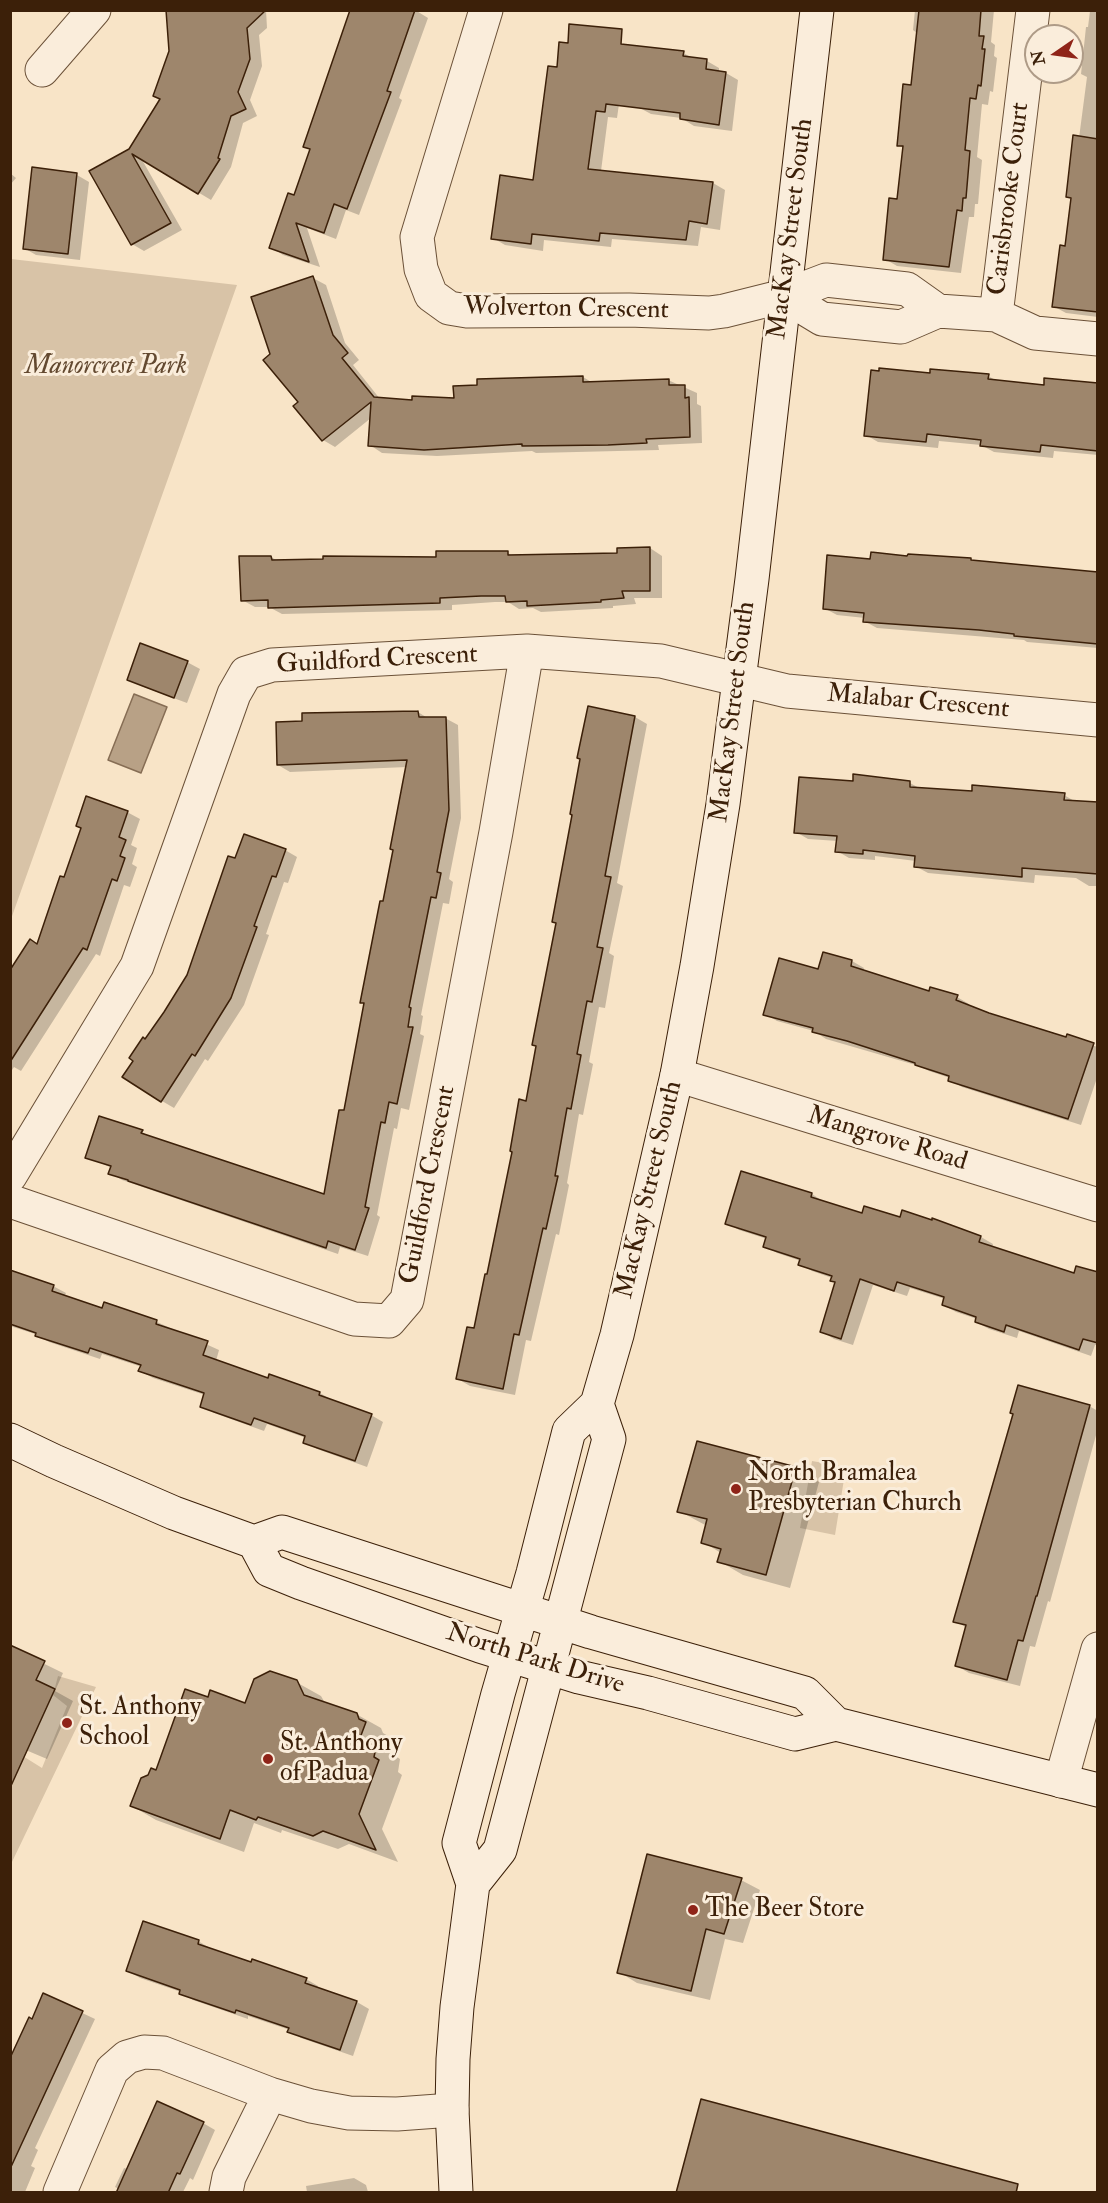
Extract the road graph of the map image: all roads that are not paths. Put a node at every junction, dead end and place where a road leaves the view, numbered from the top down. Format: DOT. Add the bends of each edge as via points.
graph roads {
  1 [pos="94,10"];
  2 [pos="486,10"];
  3 [pos="817,10"];
  4 [pos="1033,10"];
  5 [pos="42,70"];
  6 [pos="784,296"];
  7 [pos="996,315"];
  8 [pos="1098,339"];
  9 [pos="527,651"];
  10 [pos="739,680"];
  11 [pos="1098,720"];
  12 [pos="677,1075"];
  13 [pos="10,1176"];
  14 [pos="10,1202"];
  15 [pos="1098,1205"];
  16 [pos="597,1404"];
  17 [pos="10,1440"];
  18 [pos="254,1542"];
  19 [pos="522,1610"];
  20 [pos="560,1622"];
  21 [pos="1098,1649"];
  22 [pos="510,1655"];
  23 [pos="549,1667"];
  24 [pos="836,1724"];
  25 [pos="1061,1780"];
  26 [pos="1098,1790"];
  27 [pos="473,1884"];
  28 [pos="270,2094"];
  29 [pos="452,2110"];
  30 [pos="60,2193"];
  31 [pos="226,2193"];
  32 [pos="456,2193"];
  1 -- 5 [label="street"];
  2 -- 6 [label="street, Wolverton Crescent" via="417,237 421,269 431,295 449,308 467,311 709,313"];
  3 -- 6 [label="street, MacKay Street South"];
  4 -- 7 [label="street, Carisbrooke Court"];
  6 -- 7 [label="street, Carisbrooke Court" via="826,280 907,289 938,311"];
  6 -- 10 [label="street, MacKay Street South"];
  7 -- 8 [label="street, Carisbrooke Court" via="1035,333"];
  9 -- 10 [label="street, Guildford Crescent" via="661,661"];
  9 -- 13 [label="street, Guildford Crescent" via="272,665 246,673 234,694 136,966"];
  9 -- 14 [label="street, Guildford Crescent" via="407,1300 389,1321 354,1319"];
  10 -- 11 [label="street, Malabar Crescent" via="788,691"];
  10 -- 12 [label="street, MacKay Street South" via="723,804"];
  12 -- 15 [label="street, Mangrove Road"];
  12 -- 16 [label="street, MacKay Street South" via="617,1335"];
  16 -- 19 [label="street, MacKay Street South" via="569,1431"];
  16 -- 20 [label="street" via="609,1439"];
  17 -- 18 [label="street" via="174,1513"];
  18 -- 19 [label="street, North Park Drive" via="282,1532"];
  18 -- 22 [label="street, North Park Drive" via="269,1570"];
  19 -- 20 [label="street, North Park Drive"];
  19 -- 22 [label="street, MacKay Street South"];
  20 -- 23 [label="street"];
  20 -- 24 [label="street, North Park Drive" via="805,1693"];
  21 -- 25 [label="street"];
  22 -- 23 [label="street, North Park Drive"];
  22 -- 27 [label="street, MacKay Street South" via="459,1843"];
  23 -- 24 [label="street, North Park Drive" via="795,1734"];
  23 -- 27 [label="street" via="500,1850"];
  24 -- 25 [label="street, North Park Drive"];
  25 -- 26 [label="street, North Park Drive"];
  27 -- 29 [label="street" via="457,2007"];
  28 -- 29 [label="street" via="349,2113"];
  28 -- 30 [label="street" via="163,2053 127,2056 112,2070"];
  28 -- 31 [label="street" via="229,2177"];
  29 -- 32 [label="street"];
}
